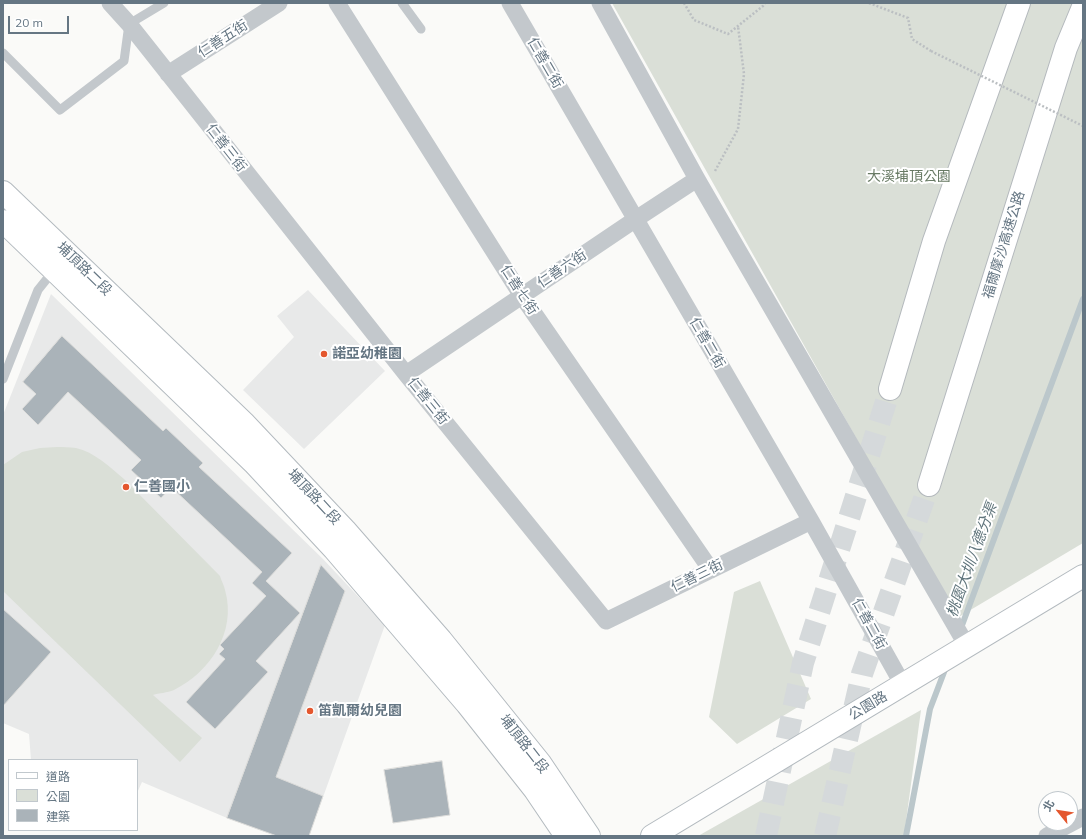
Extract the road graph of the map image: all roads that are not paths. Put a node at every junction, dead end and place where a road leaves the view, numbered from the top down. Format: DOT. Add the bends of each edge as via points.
graph roads {
  1 [pos="110,3"];
  2 [pos="164,3"];
  3 [pos="279,3"];
  4 [pos="337,3"];
  5 [pos="402,3"];
  6 [pos="510,3"];
  7 [pos="600,3"];
  8 [pos="1019,3"];
  9 [pos="1083,7"];
  10 [pos="129,24"];
  11 [pos="421,30"];
  12 [pos="3,53"];
  13 [pos="168,74"];
  14 [pos="697,179"];
  15 [pos="3,192"];
  16 [pos="636,219"];
  17 [pos="3,221"];
  18 [pos="54,270"];
  19 [pos="522,296"];
  20 [pos="406,374"];
  21 [pos="3,379"];
  22 [pos="890,390"];
  23 [pos="929,485"];
  24 [pos="811,521"];
  25 [pos="711,570"];
  26 [pos="1083,576"];
  27 [pos="967,646"];
  28 [pos="903,684"];
  29 [pos="1083,817"];
  30 [pos="566,836"];
  31 [pos="589,836"];
  32 [pos="652,836"];
  33 [pos="1047,836"];
  1 -- 10 [label="street, 仁善三街"];
  2 -- 10 [label="lane"];
  3 -- 13 [label="street, 仁善五街"];
  4 -- 19 [label="street, 仁善七街"];
  5 -- 11 [label="lane"];
  6 -- 16 [label="street, 仁善二街"];
  7 -- 14 [label="street"];
  8 -- 22 [label="main road" via="934,241"];
  9 -- 23 [label="main road, 福爾摩沙高速公路" via="1066,48"];
  10 -- 12 [label="lane" via="124,61 60,110"];
  10 -- 13 [label="street, 仁善三街"];
  13 -- 20 [label="street, 仁善三街"];
  14 -- 16 [label="street, 仁善六街"];
  14 -- 27 [label="street"];
  15 -- 31 [label="main road, 埔頂路二段" via="245,424 345,530 441,640 540,763"];
  16 -- 19 [label="street, 仁善六街"];
  16 -- 24 [label="street, 仁善二街"];
  17 -- 18 [label="main road, 埔頂路二段"];
  18 -- 21 [label="lane" via="38,290"];
  18 -- 30 [label="main road, 埔頂路二段" via="254,463 334,549 467,704 535,790"];
  19 -- 20 [label="street, 仁善六街"];
  19 -- 25 [label="street, 仁善七街"];
  20 -- 25 [label="street, 仁善三街" via="606,621"];
  24 -- 25 [label="street, 仁善三街"];
  24 -- 28 [label="street, 仁善二街"];
  26 -- 27 [label="main road, 公園路"];
  27 -- 28 [label="main road, 公園路"];
  28 -- 32 [label="main road, 公園路"];
  29 -- 33 [label="street"];
}
